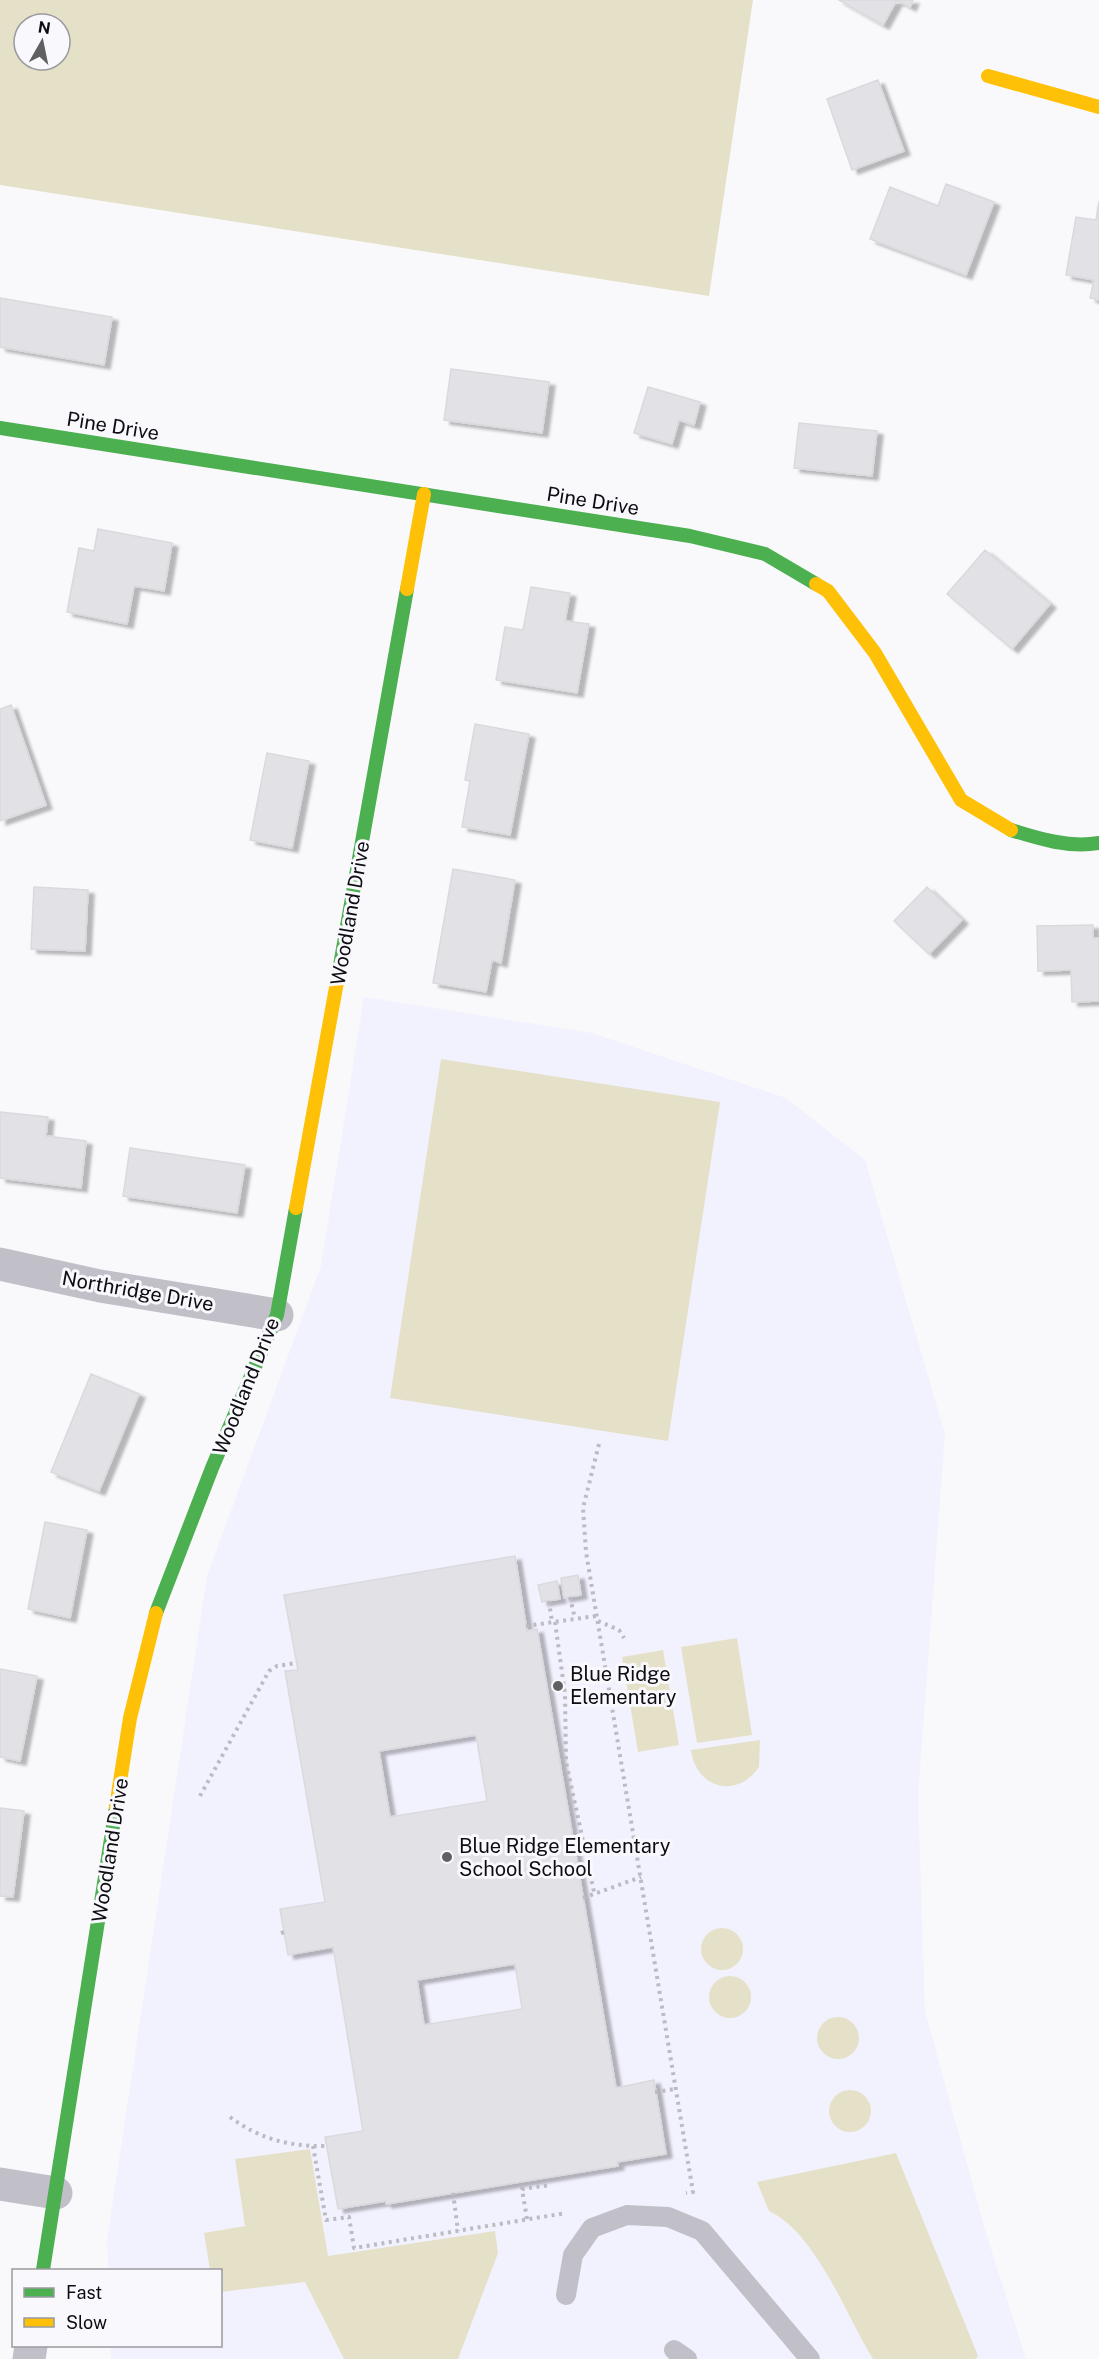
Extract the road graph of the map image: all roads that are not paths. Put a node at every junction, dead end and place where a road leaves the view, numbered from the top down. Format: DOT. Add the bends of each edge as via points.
graph roads {
  1 [pos="988,76"];
  2 [pos="1099,107"];
  3 [pos="0,428"];
  4 [pos="424,494"];
  5 [pos="1099,843"];
  6 [pos="0,1264"];
  7 [pos="277,1315"];
  8 [pos="0,2184"];
  9 [pos="56,2193"];
  10 [pos="44,2269"];
  11 [pos="566,2295"];
  12 [pos="810,2359"];
  1 -- 2 [label="street"];
  3 -- 4 [label="street, Pine Drive"];
  4 -- 5 [label="street, Pine Drive" via="690,536 765,554 828,591 875,653 961,800 1003,827 1048,842 1088,846"];
  4 -- 7 [label="street, Woodland Drive"];
  6 -- 7 [label="street, Northridge Drive" via="100,1286"];
  7 -- 9 [label="street, Woodland Drive" via="153,1620 130,1718"];
  8 -- 9 [label="street"];
  9 -- 10 [label="street, Woodland Drive"];
  11 -- 12 [label="lane" via="573,2255 592,2228 627,2215 668,2217 702,2230"];
}
